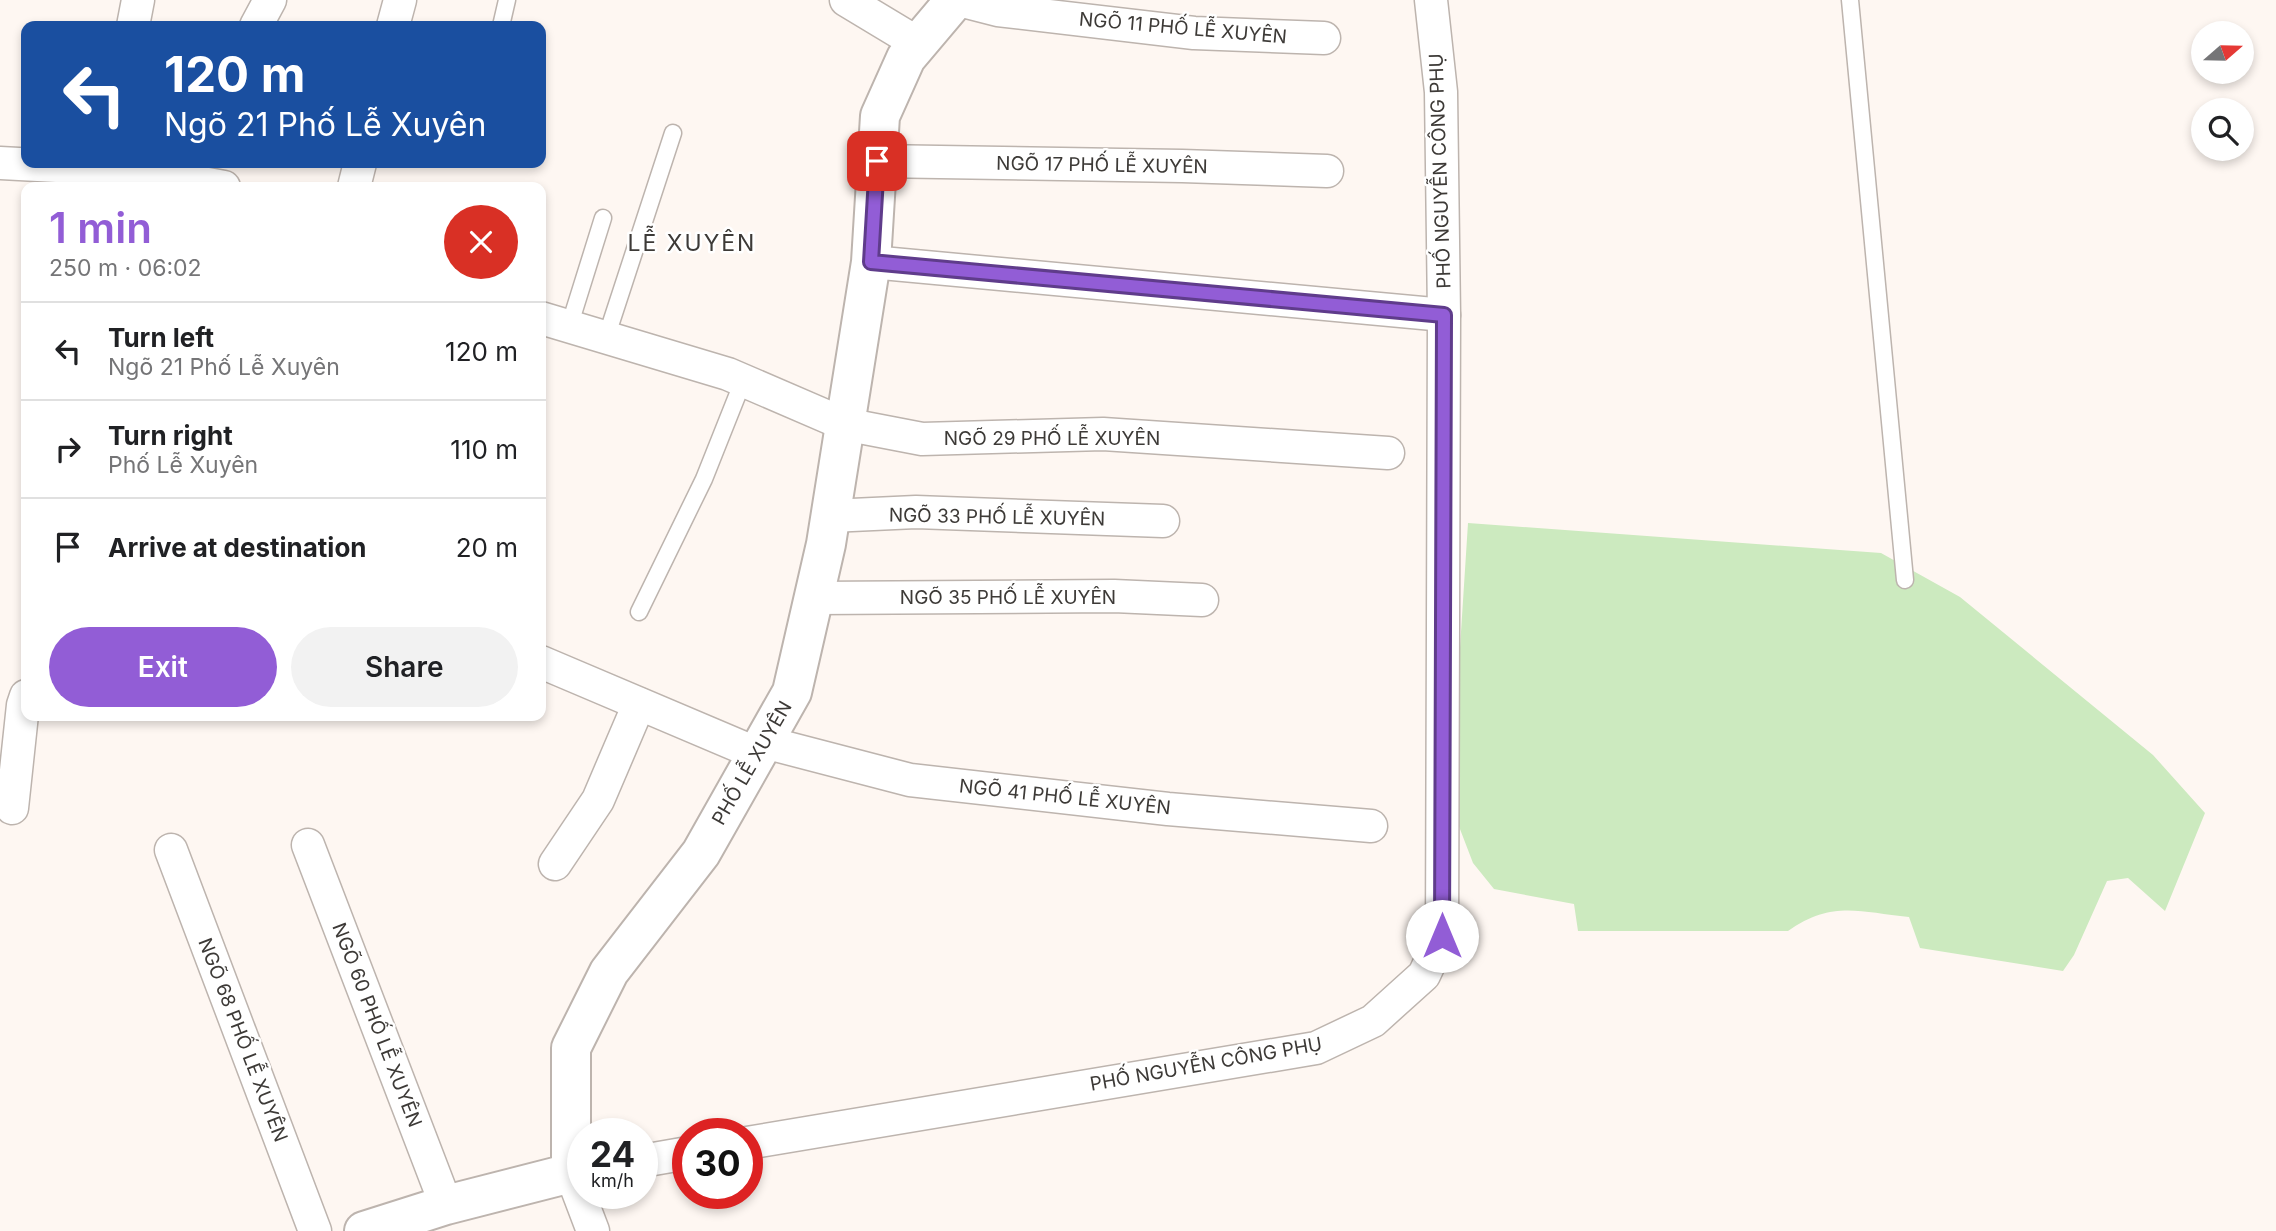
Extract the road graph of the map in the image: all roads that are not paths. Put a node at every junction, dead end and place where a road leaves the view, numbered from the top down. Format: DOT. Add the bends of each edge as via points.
graph roads {
  1 [pos="138,0"];
  2 [pos="270,0"];
  3 [pos="400,0"];
  4 [pos="507,0"];
  5 [pos="846,0"];
  6 [pos="957,0"];
  7 [pos="1431,0"];
  8 [pos="1850,0"];
  9 [pos="134,21"];
  10 [pos="260,21"];
  11 [pos="394,21"];
  12 [pos="502,21"];
  13 [pos="1324,38"];
  14 [pos="919,44"];
  15 [pos="673,133"];
  16 [pos="877,161"];
  17 [pos="0,163"];
  18 [pos="21,164"];
  19 [pos="120,168"];
  20 [pos="1327,171"];
  21 [pos="199,182"];
  22 [pos="603,218"];
  23 [pos="871,262"];
  24 [pos="1444,315"];
  25 [pos="555,322"];
  26 [pos="606,338"];
  27 [pos="743,381"];
  28 [pos="844,424"];
  29 [pos="1388,453"];
  30 [pos="830,516"];
  31 [pos="1163,521"];
  32 [pos="1905,580"];
  33 [pos="814,598"];
  34 [pos="1202,600"];
  35 [pos="639,612"];
  36 [pos="546,664"];
  37 [pos="639,704"];
  38 [pos="21,717"];
  39 [pos="761,748"];
  40 [pos="12,808"];
  41 [pos="1371,826"];
  42 [pos="308,845"];
  43 [pos="171,850"];
  44 [pos="555,864"];
  45 [pos="574,1118"];
  46 [pos="763,1140"];
  47 [pos="567,1175"];
  48 [pos="446,1205"];
  49 [pos="587,1209"];
  50 [pos="314,1231"];
  51 [pos="364,1231"];
  52 [pos="593,1231"];
  1 -- 9 [label="street"];
  2 -- 10 [label="street"];
  3 -- 11 [label="street"];
  4 -- 12 [label="lane"];
  5 -- 14 [label="street"];
  6 -- 13 [label="street, NGÕ 11 PHỐ LỄ XUYÊN" via="998,10 1195,33"];
  6 -- 14 [label="street, PHỐ LỄ XUYÊN"];
  7 -- 24 [label="street, PHỐ NGUYỄN CÔNG PHỤ" via="1441,92"];
  8 -- 32 [label="lane"];
  14 -- 16 [label="street, PHỐ LỄ XUYÊN" via="906,58 880,116"];
  15 -- 26 [label="lane"];
  16 -- 20 [label="street, NGÕ 17 PHỐ LỄ XUYÊN"];
  16 -- 23 [label="street, PHỐ LỄ XUYÊN"];
  17 -- 18 [label="street"];
  19 -- 21 [label="street"];
  22 -- 25 [label="lane"];
  23 -- 24 [label="street"];
  23 -- 28 [label="street, PHỐ LỄ XUYÊN"];
  24 -- 46 [label="street, PHỐ NGUYỄN CÔNG PHỤ" via="1442,936 1424,975 1373,1021 1316,1048"];
  25 -- 26 [label="street, NGÕ 29 PHỐ LỄ XUYÊN"];
  26 -- 27 [label="street, NGÕ 29 PHỐ LỄ XUYÊN"];
  27 -- 28 [label="street, NGÕ 29 PHỐ LỄ XUYÊN"];
  27 -- 35 [label="lane" via="704,479"];
  28 -- 29 [label="street, NGÕ 29 PHỐ LỄ XUYÊN" via="922,439 1103,434"];
  28 -- 30 [label="street, PHỐ LỄ XUYÊN"];
  30 -- 31 [label="street, NGÕ 33 PHỐ LỄ XUYÊN" via="916,512"];
  30 -- 33 [label="street, PHỐ LỄ XUYÊN"];
  33 -- 34 [label="street, NGÕ 35 PHỐ LỄ XUYÊN" via="1114,596"];
  33 -- 39 [label="street, PHỐ LỄ XUYÊN" via="792,692"];
  36 -- 37 [label="street, NGÕ 41 PHỐ LỄ XUYÊN"];
  37 -- 39 [label="street, NGÕ 41 PHỐ LỄ XUYÊN"];
  37 -- 44 [label="street" via="598,800"];
  38 -- 40 [label="street"];
  39 -- 41 [label="street, NGÕ 41 PHỐ LỄ XUYÊN" via="911,780"];
  39 -- 45 [label="street, PHỐ LỄ XUYÊN" via="701,853 610,972 571,1048"];
  42 -- 48 [label="street, NGÕ 60 PHỐ LỄ XUYÊN"];
  43 -- 50 [label="street, NGÕ 68 PHỐ LỄ XUYÊN"];
  47 -- 48 [label="street"];
  48 -- 51 [label="street"];
  49 -- 52 [label="street"];
}
